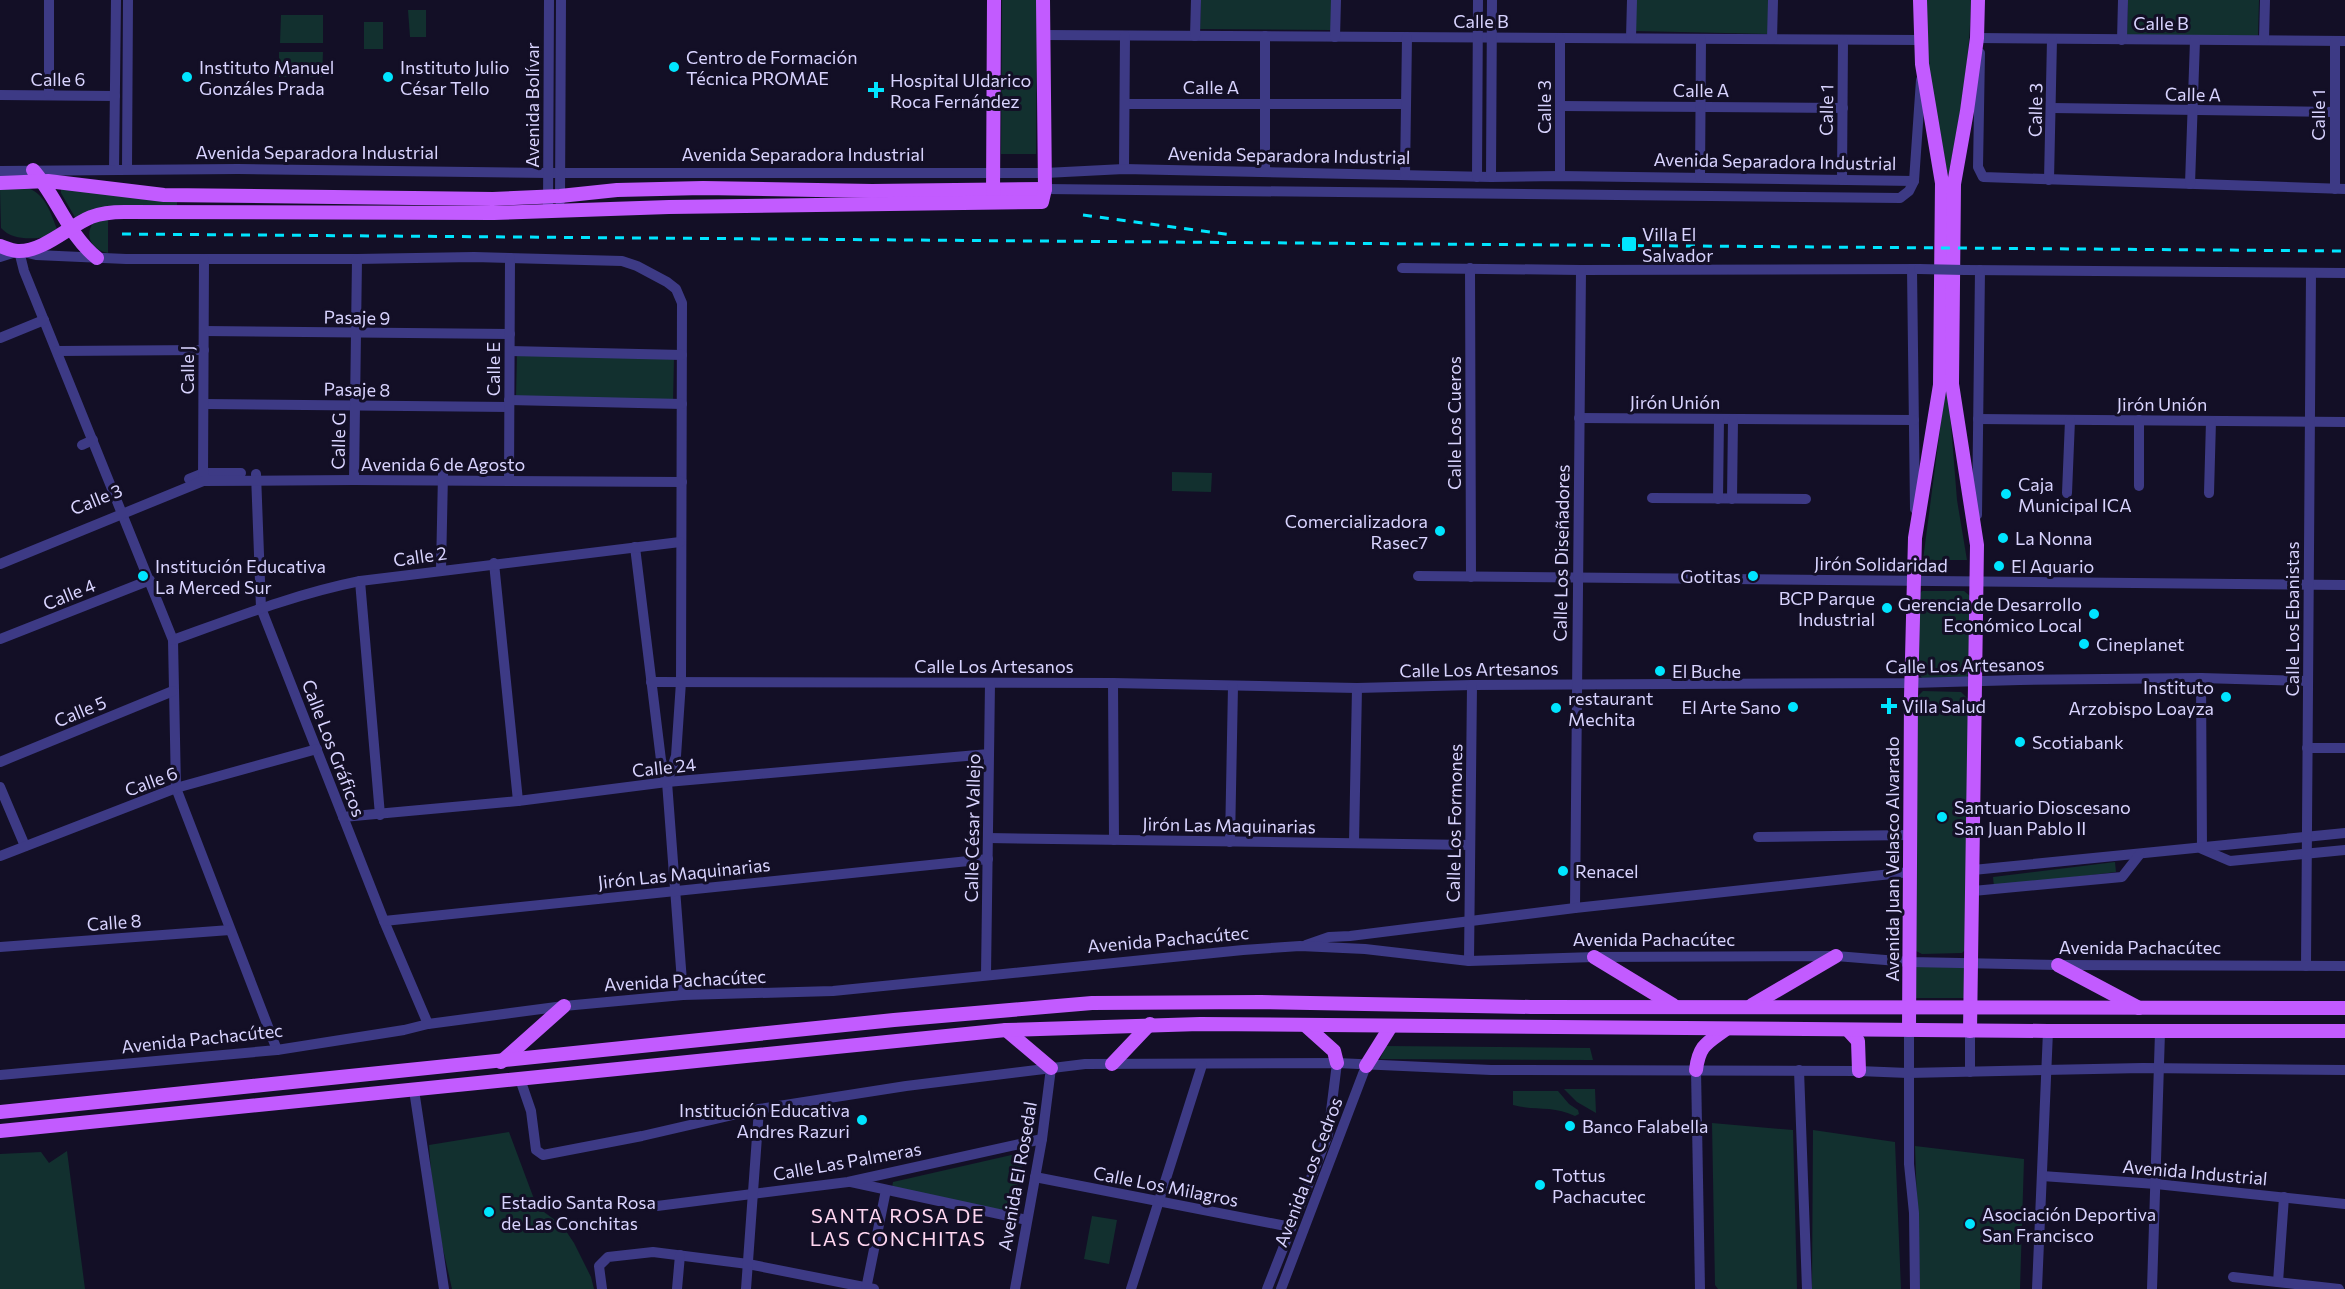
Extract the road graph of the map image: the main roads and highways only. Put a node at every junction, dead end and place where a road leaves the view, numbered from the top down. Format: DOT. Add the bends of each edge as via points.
graph roads {
  1 [pos="994,0"];
  2 [pos="1043,0"];
  3 [pos="1920,0"];
  4 [pos="1978,0"];
  5 [pos="1,175"];
  6 [pos="37,176"];
  7 [pos="994,189"];
  8 [pos="1044,195"];
  9 [pos="554,204"];
  10 [pos="993,204"];
  11 [pos="72,229"];
  12 [pos="1,248"];
  13 [pos="97,258"];
  14 [pos="1836,956"];
  15 [pos="1594,957"];
  16 [pos="2058,965"];
  17 [pos="1261,1002"];
  18 [pos="564,1006"];
  19 [pos="1675,1006"];
  20 [pos="1750,1006"];
  21 [pos="1908,1007"];
  22 [pos="1970,1008"];
  23 [pos="2345,1008"];
  24 [pos="2141,1009"];
  25 [pos="1150,1024"];
  26 [pos="1261,1025"];
  27 [pos="1305,1025"];
  28 [pos="1391,1026"];
  29 [pos="824,1027"];
  30 [pos="1726,1029"];
  31 [pos="1006,1030"];
  32 [pos="1848,1030"];
  33 [pos="1909,1030"];
  34 [pos="1970,1031"];
  35 [pos="2345,1031"];
  36 [pos="826,1048"];
  37 [pos="501,1062"];
  38 [pos="1337,1063"];
  39 [pos="1112,1064"];
  40 [pos="1366,1066"];
  41 [pos="1051,1068"];
  42 [pos="1696,1070"];
  43 [pos="1859,1071"];
  44 [pos="0,1112"];
  45 [pos="0,1131"];
  1 -- 7 [label="main road"];
  2 -- 8 [label="main road"];
  3 -- 21 [label="main road, Avenida Juan Velasco Alvarado" via="1922,64 1942,183 1940,385 1915,538"];
  4 -- 22 [label="main road" via="1979,38 1954,184 1952,384 1977,545"];
  5 -- 6 [label="main road, Avenida Separadora Industrial"];
  6 -- 9 [label="main road, Avenida Separadora Industrial" via="164,195 493,199"];
  6 -- 11 [label="main road"];
  7 -- 8 [label="main road, Avenida Separadora Industrial"];
  7 -- 9 [label="main road, Avenida Separadora Industrial" via="617,189"];
  7 -- 10 [label="main road"];
  8 -- 10 [label="main road, Avenida Separadora Industrial"];
  9 -- 10 [label="main road, Avenida Separadora Industrial"];
  9 -- 11 [label="main road, Avenida Separadora Industrial" via="494,213 124,212 90,218"];
  11 -- 12 [label="main road, Avenida Separadora Industrial" via="19,251"];
  11 -- 13 [label="main road"];
  14 -- 20 [label="main road"];
  15 -- 19 [label="main road"];
  16 -- 24 [label="main road"];
  17 -- 19 [label="main road"];
  17 -- 26 [label="main road"];
  17 -- 29 [label="main road" via="1092,1003"];
  18 -- 37 [label="main road"];
  19 -- 20 [label="main road"];
  20 -- 21 [label="main road"];
  21 -- 22 [label="main road"];
  21 -- 33 [label="main road, Avenida Juan Velasco Alvarado"];
  22 -- 24 [label="main road"];
  22 -- 34 [label="main road"];
  23 -- 24 [label="main road"];
  25 -- 26 [label="main road"];
  25 -- 31 [label="main road"];
  25 -- 39 [label="main road"];
  26 -- 27 [label="main road"];
  27 -- 28 [label="main road"];
  27 -- 38 [label="main road" via="1334,1051"];
  28 -- 30 [label="main road"];
  28 -- 40 [label="main road"];
  29 -- 36 [label="main road"];
  29 -- 37 [label="main road"];
  30 -- 32 [label="main road"];
  30 -- 42 [label="main road" via="1706,1043 1698,1054"];
  31 -- 36 [label="main road"];
  31 -- 41 [label="main road"];
  32 -- 33 [label="main road"];
  32 -- 43 [label="main road" via="1858,1041"];
  33 -- 34 [label="main road"];
  34 -- 35 [label="main road"];
  36 -- 45 [label="main road"];
  37 -- 44 [label="main road"];
}
